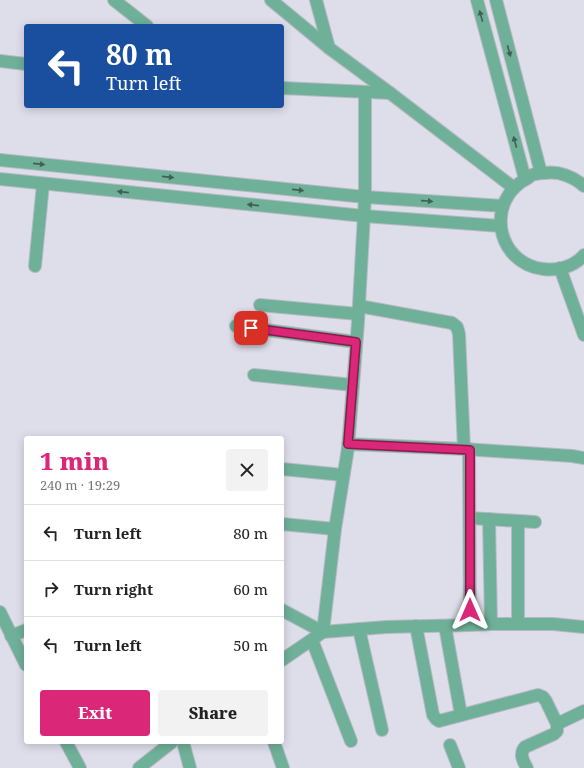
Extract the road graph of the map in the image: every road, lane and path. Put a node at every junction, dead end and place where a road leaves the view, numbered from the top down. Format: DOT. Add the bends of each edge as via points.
graph roads {
  1 [pos="114,0"];
  2 [pos="271,0"];
  3 [pos="316,0"];
  4 [pos="477,0"];
  5 [pos="496,0"];
  6 [pos="144,24"];
  7 [pos="329,48"];
  8 [pos="0,60"];
  9 [pos="24,64"];
  10 [pos="284,88"];
  11 [pos="365,92"];
  12 [pos="390,93"];
  13 [pos="0,160"];
  14 [pos="541,173"];
  15 [pos="0,179"];
  16 [pos="525,179"];
  17 [pos="43,184"];
  18 [pos="584,186"];
  19 [pos="514,188"];
  20 [pos="365,197"];
  21 [pos="502,206"];
  22 [pos="364,216"];
  23 [pos="501,226"];
  24 [pos="584,255"];
  25 [pos="36,266"];
  26 [pos="560,268"];
  27 [pos="260,305"];
  28 [pos="358,310"];
  29 [pos="236,326"];
  30 [pos="584,335"];
  31 [pos="356,342"];
  32 [pos="254,375"];
  33 [pos="353,385"];
  34 [pos="348,444"];
  35 [pos="467,449"];
  36 [pos="584,458"];
  37 [pos="284,469"];
  38 [pos="344,476"];
  39 [pos="470,518"];
  40 [pos="489,519"];
  41 [pos="518,521"];
  42 [pos="535,522"];
  43 [pos="284,524"];
  44 [pos="335,529"];
  45 [pos="284,611"];
  46 [pos="0,612"];
  47 [pos="491,624"];
  48 [pos="518,624"];
  49 [pos="470,625"];
  50 [pos="416,626"];
  51 [pos="444,626"];
  52 [pos="584,627"];
  53 [pos="359,629"];
  54 [pos="24,631"];
  55 [pos="324,632"];
  56 [pos="11,636"];
  57 [pos="312,640"];
  58 [pos="284,659"];
  59 [pos="24,661"];
  60 [pos="584,711"];
  61 [pos="461,714"];
  62 [pos="557,724"];
  63 [pos="382,730"];
  64 [pos="351,741"];
  65 [pos="67,744"];
  66 [pos="169,744"];
  67 [pos="184,744"];
  68 [pos="275,744"];
  69 [pos="450,746"];
  70 [pos="80,768"];
  71 [pos="139,768"];
  72 [pos="190,768"];
  73 [pos="283,768"];
  74 [pos="459,768"];
  75 [pos="527,768"];
  1 -- 6 [label="street"];
  2 -- 7 [label="street"];
  3 -- 7 [label="street"];
  16 -- 4 [label="street, one-way"];
  5 -- 14 [label="street, one-way"];
  7 -- 12 [label="street"];
  8 -- 9 [label="street"];
  10 -- 11 [label="street"];
  11 -- 12 [label="street"];
  11 -- 20 [label="street"];
  12 -- 19 [label="street"];
  13 -- 20 [label="street, one-way"];
  14 -- 16 [label="street"];
  14 -- 18 [label="street" via="553,172 569,176"];
  15 -- 17 [label="street"];
  16 -- 19 [label="street"];
  22 -- 17 [label="street, one-way"];
  17 -- 25 [label="street"];
  19 -- 21 [label="street"];
  20 -- 21 [label="street, one-way"];
  20 -- 22 [label="street"];
  21 -- 23 [label="street"];
  22 -- 23 [label="street"];
  22 -- 28 [label="street"];
  23 -- 26 [label="street" via="502,236 510,251 521,261 535,268"];
  24 -- 26 [label="street" via="581,259"];
  26 -- 30 [label="street"];
  27 -- 28 [label="street"];
  28 -- 31 [label="street"];
  28 -- 35 [label="street" via="452,323 457,327"];
  29 -- 31 [label="street"];
  31 -- 33 [label="street"];
  32 -- 33 [label="street"];
  33 -- 34 [label="street"];
  34 -- 35 [label="street"];
  34 -- 38 [label="street"];
  35 -- 36 [label="street"];
  35 -- 39 [label="street"];
  37 -- 38 [label="street"];
  38 -- 44 [label="street"];
  39 -- 40 [label="street"];
  39 -- 49 [label="street"];
  40 -- 41 [label="street"];
  40 -- 47 [label="street"];
  41 -- 42 [label="street"];
  41 -- 48 [label="street"];
  43 -- 44 [label="street"];
  44 -- 55 [label="street"];
  45 -- 55 [label="street"];
  46 -- 56 [label="street"];
  47 -- 48 [label="street"];
  47 -- 49 [label="street"];
  48 -- 52 [label="street"];
  49 -- 51 [label="street"];
  50 -- 51 [label="street"];
  50 -- 53 [label="street"];
  50 -- 61 [label="street" via="436,719"];
  51 -- 61 [label="street"];
  53 -- 55 [label="street"];
  53 -- 63 [label="street"];
  54 -- 56 [label="street"];
  55 -- 57 [label="street"];
  56 -- 59 [label="street"];
  57 -- 58 [label="street"];
  57 -- 64 [label="street"];
  60 -- 62 [label="street"];
  61 -- 62 [label="street" via="538,695 546,701"];
  62 -- 75 [label="street" via="557,731 554,734 525,747 522,754"];
  65 -- 70 [label="street"];
  66 -- 71 [label="street"];
  67 -- 72 [label="street"];
  68 -- 73 [label="street"];
  69 -- 74 [label="street"];
}
